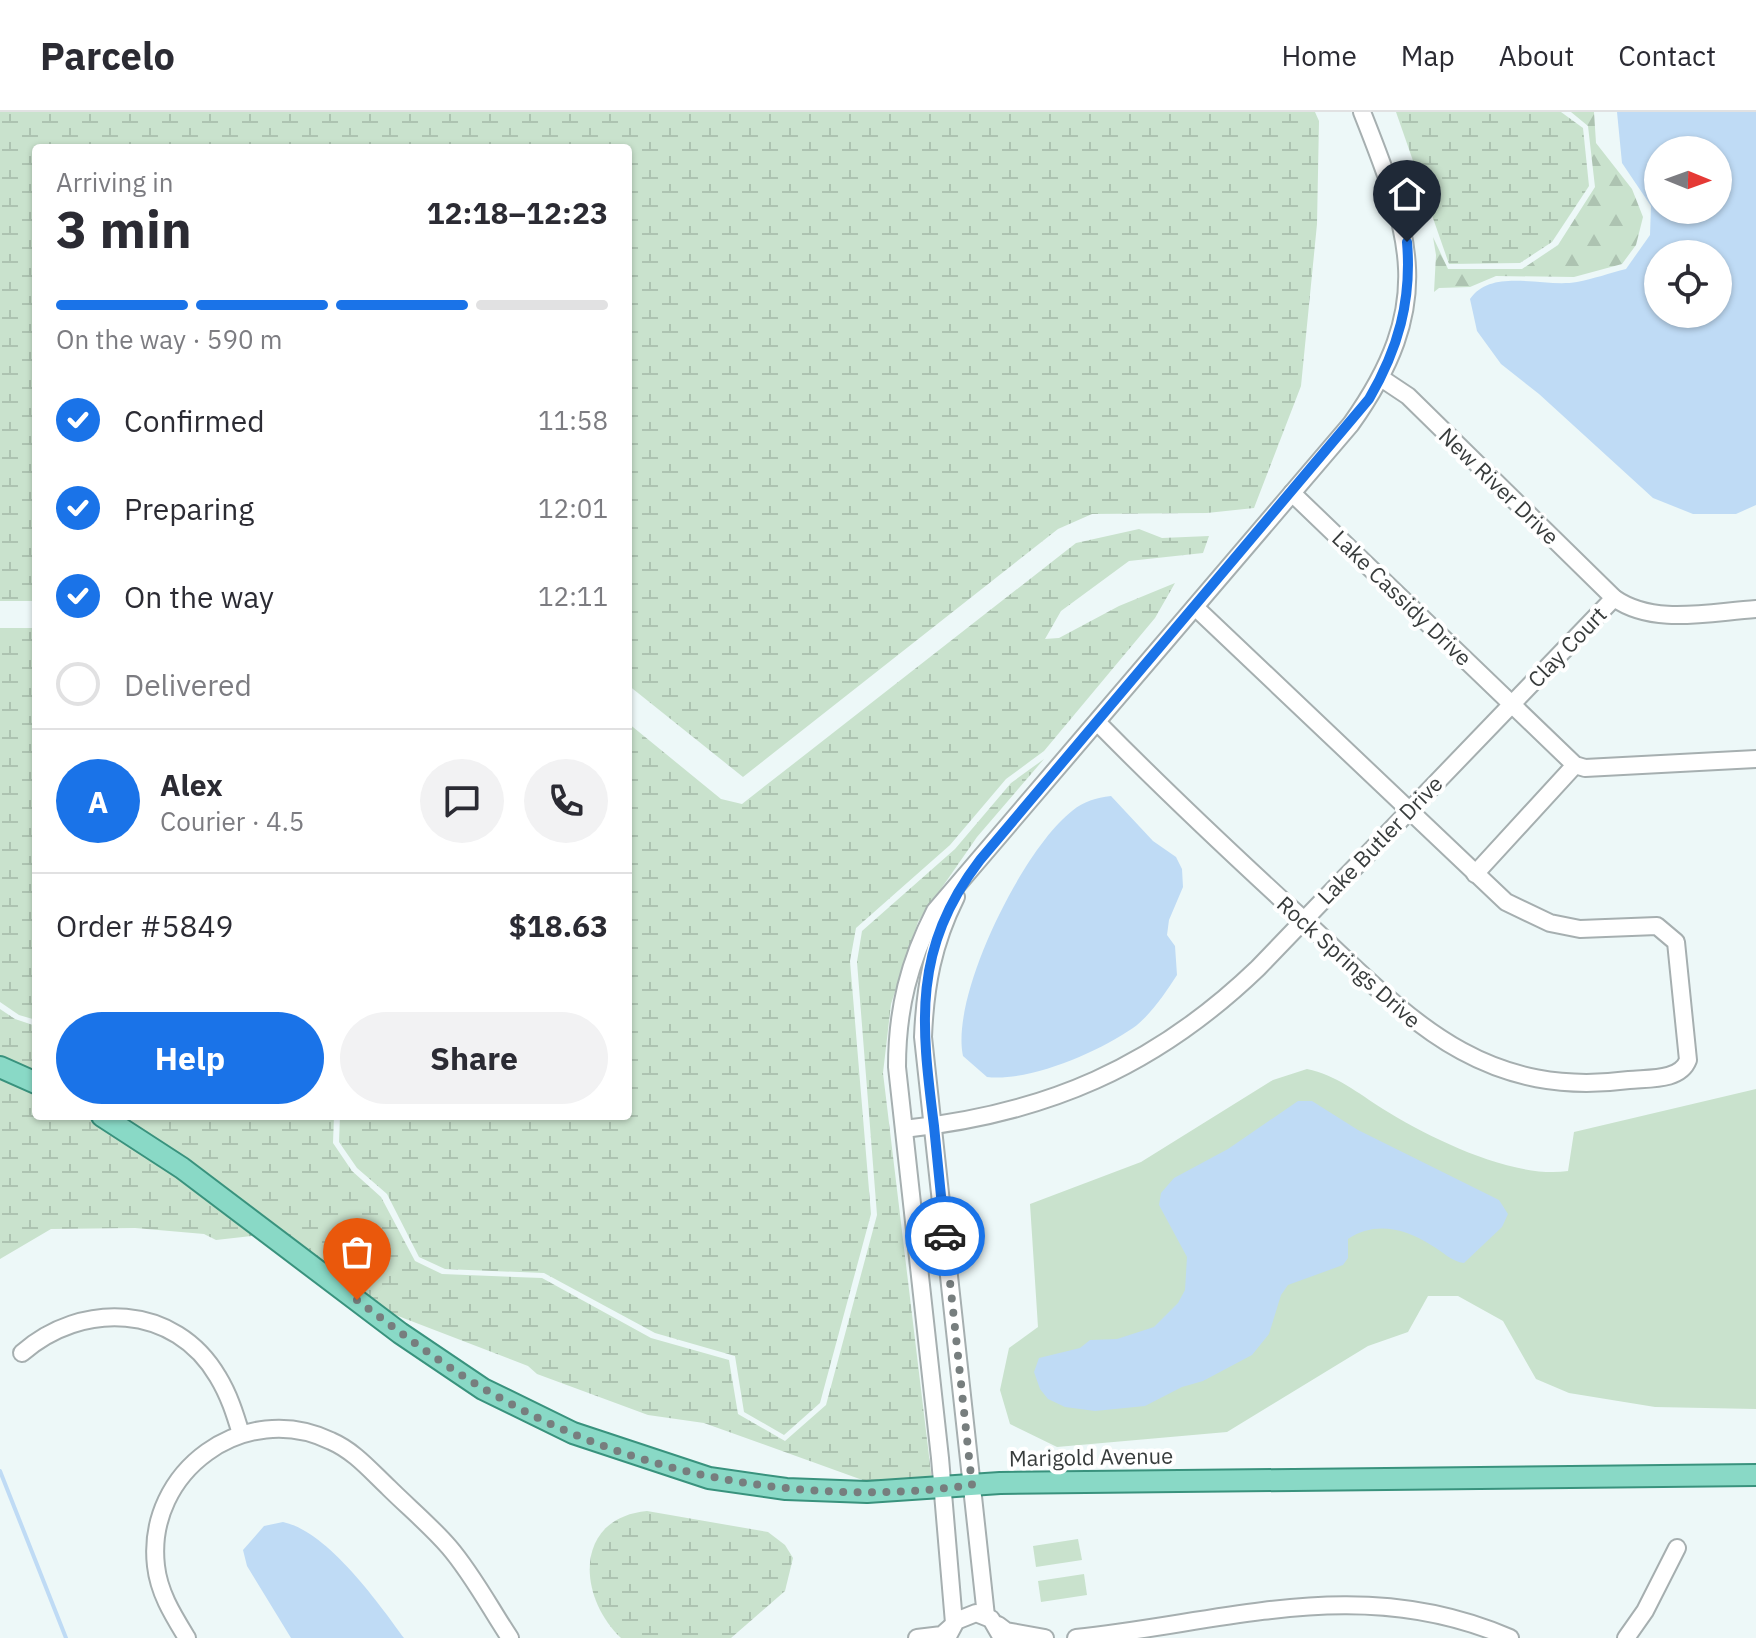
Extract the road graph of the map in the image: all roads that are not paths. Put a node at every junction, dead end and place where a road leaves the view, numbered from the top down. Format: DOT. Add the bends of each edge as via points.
graph roads {
  1 [pos="1362,112"];
  2 [pos="1381,378"];
  3 [pos="1292,493"];
  4 [pos="1614,598"];
  5 [pos="1195,607"];
  6 [pos="1756,609"];
  7 [pos="1512,704"];
  8 [pos="1098,723"];
  9 [pos="1756,759"];
  10 [pos="1575,765"];
  11 [pos="1409,810"];
  12 [pos="1475,874"];
  13 [pos="963,881"];
  14 [pos="1303,920"];
  15 [pos="0,1067"];
  16 [pos="32,1081"];
  17 [pos="108,1120"];
  18 [pos="934,1126"];
  19 [pos="904,1129"];
  20 [pos="22,1353"];
  21 [pos="958,1367"];
  22 [pos="931,1371"];
  23 [pos="241,1434"];
  24 [pos="1756,1475"];
  25 [pos="972,1485"];
  26 [pos="944,1489"];
  27 [pos="1677,1548"];
  28 [pos="995,1626"];
  29 [pos="951,1629"];
  30 [pos="187,1638"];
  31 [pos="510,1638"];
  32 [pos="917,1638"];
  33 [pos="1045,1638"];
  34 [pos="1076,1638"];
  35 [pos="1510,1638"];
  36 [pos="1626,1638"];
  1 -- 2 [label="street" via="1399,207 1408,260 1403,322"];
  2 -- 3 [label="street" via="1351,424"];
  2 -- 4 [label="street, New River Drive" via="1408,396"];
  3 -- 5 [label="street"];
  3 -- 7 [label="street, Lake Cassidy Drive"];
  4 -- 6 [label="street, Clay Court" via="1629,609 1655,615"];
  4 -- 7 [label="street, Clay Court"];
  5 -- 8 [label="street"];
  5 -- 11 [label="street, Rock Springs Drive"];
  7 -- 10 [label="street, Clay Court"];
  7 -- 11 [label="street, Lake Butler Drive"];
  8 -- 13 [label="street"];
  8 -- 14 [label="street, Rock Springs Drive"];
  9 -- 10 [label="street"];
  10 -- 12 [label="street"];
  11 -- 12 [label="street, Rock Springs Drive"];
  11 -- 14 [label="street, Lake Butler Drive"];
  12 -- 14 [label="street, Rock Springs Drive" via="1506,902 1550,923 1607,930 1657,926 1671,934 1676,942 1685,1068 1673,1075 1593,1083 1539,1078 1486,1062 1404,1015"];
  13 -- 18 [label="street" via="938,931 927,976 923,1037"];
  13 -- 19 [label="street" via="935,911 907,976 897,1036"];
  14 -- 18 [label="street, Lake Butler Drive" via="1231,995 1138,1061 1031,1105"];
  15 -- 16 [label="main road"];
  17 -- 26 [label="main road, Marigold Avenue" via="182,1168 440,1361 562,1429 731,1482 820,1491"];
  18 -- 19 [label="street, Lake Butler Drive"];
  18 -- 21 [label="street"];
  19 -- 22 [label="street"];
  20 -- 23 [label="street" via="42,1336 80,1320 150,1321 201,1354 230,1401"];
  21 -- 22 [label="street"];
  21 -- 25 [label="street"];
  22 -- 26 [label="street"];
  23 -- 30 [label="street" via="190,1464 167,1498 158,1525 159,1583"];
  23 -- 31 [label="street" via="296,1430 350,1451 448,1545"];
  24 -- 25 [label="main road, Marigold Avenue"];
  25 -- 26 [label="main road, Marigold Avenue"];
  25 -- 28 [label="street"];
  26 -- 29 [label="street"];
  27 -- 36 [label="street"];
  28 -- 29 [label="street" via="969,1614"];
  28 -- 33 [label="street"];
  29 -- 32 [label="street"];
  34 -- 35 [label="street" via="1355,1603 1439,1613"];
}
